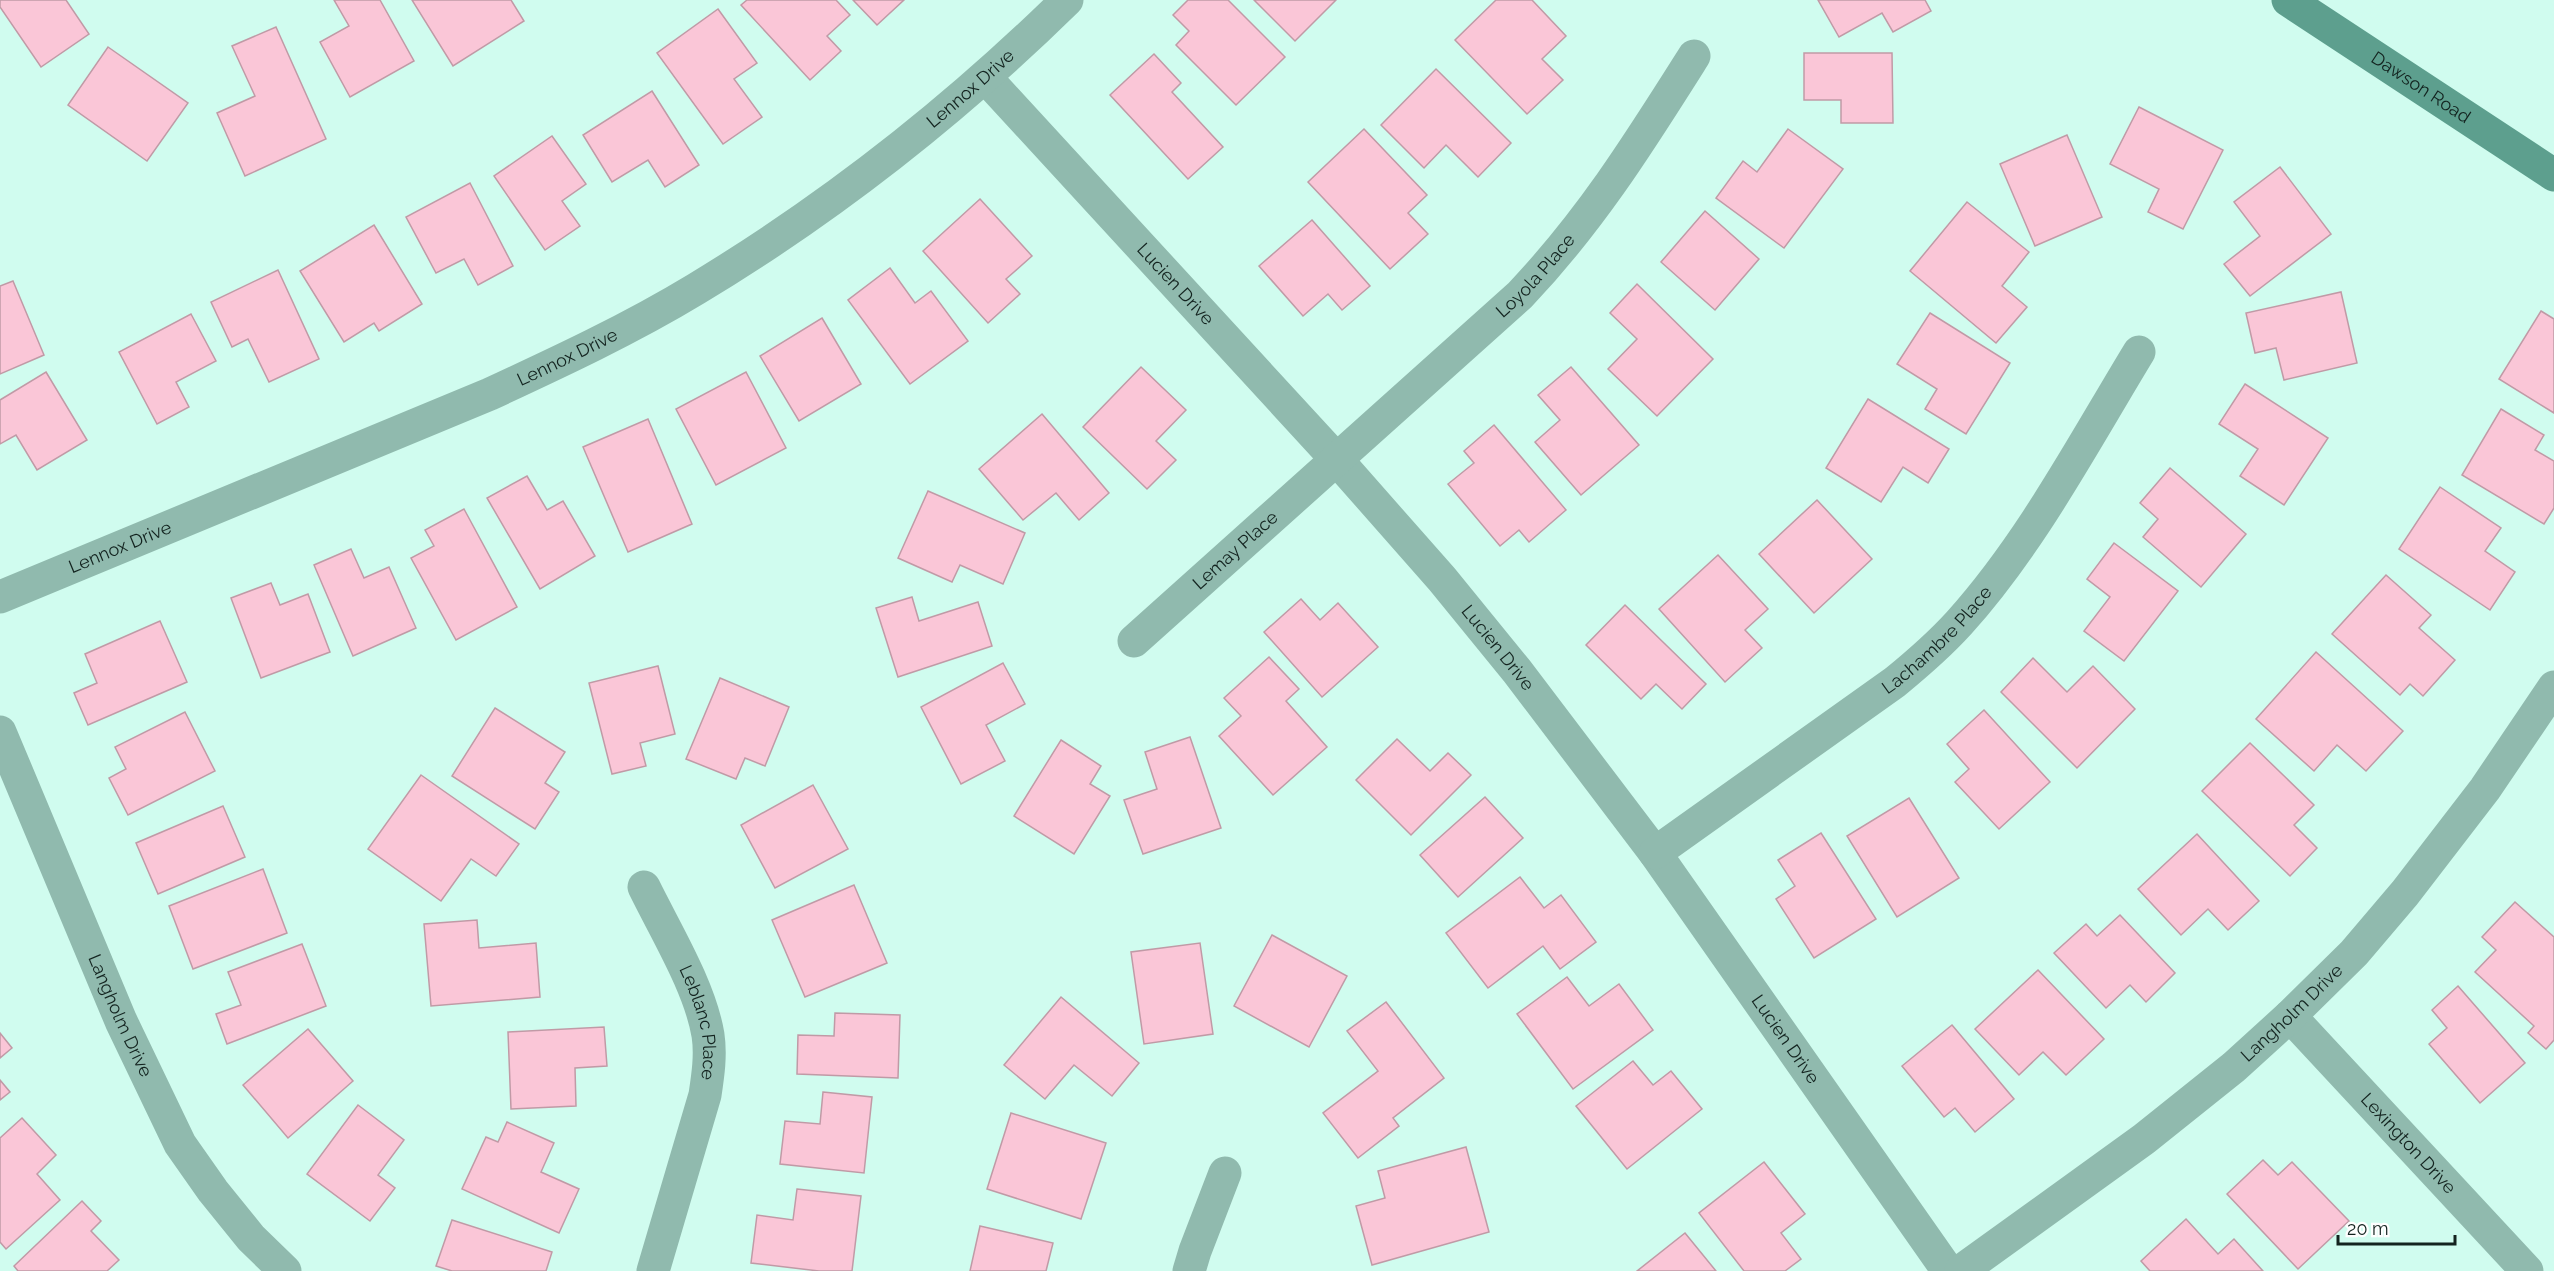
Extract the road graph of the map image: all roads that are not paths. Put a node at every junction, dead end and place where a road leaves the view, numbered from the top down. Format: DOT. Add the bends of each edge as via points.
graph roads {
  1 [pos="1067,0"];
  2 [pos="2288,0"];
  3 [pos="1694,56"];
  4 [pos="986,78"];
  5 [pos="2554,176"];
  6 [pos="2139,352"];
  7 [pos="1338,461"];
  8 [pos="0,597"];
  9 [pos="1134,641"];
  10 [pos="2554,687"];
  11 [pos="0,732"];
  12 [pos="1655,853"];
  13 [pos="644,887"];
  14 [pos="2290,1016"];
  15 [pos="1226,1173"];
  16 [pos="285,1271"];
  17 [pos="653,1271"];
  18 [pos="1189,1271"];
  19 [pos="1948,1271"];
  20 [pos="1961,1271"];
  21 [pos="2527,1271"];
  1 -- 4 [label="street, Lennox Drive"];
  2 -- 5 [label="main road, Dawson Road"];
  3 -- 7 [label="street, Loyola Place" via="1623,169 1556,258"];
  4 -- 7 [label="street, Lucien Drive"];
  4 -- 8 [label="street, Lennox Drive" via="836,198 722,273 629,326 490,394"];
  6 -- 12 [label="street, Lachambre Place" via="2025,537 1959,624 1894,682"];
  7 -- 9 [label="street, Lemay Place"];
  7 -- 12 [label="street, Lucien Drive" via="1472,616"];
  10 -- 14 [label="street, Langholm Drive" via="2485,789 2412,884 2354,953"];
  11 -- 16 [label="street, Langholm Drive" via="121,1021 180,1143 225,1207"];
  12 -- 19 [label="street, Lucien Drive"];
  13 -- 17 [label="street, Leblanc Place" via="697,996 708,1037 709,1066 705,1095"];
  14 -- 20 [label="street, Langholm Drive" via="2144,1139"];
  14 -- 21 [label="street, Lexington Drive"];
  15 -- 18 [label="street"];
}
